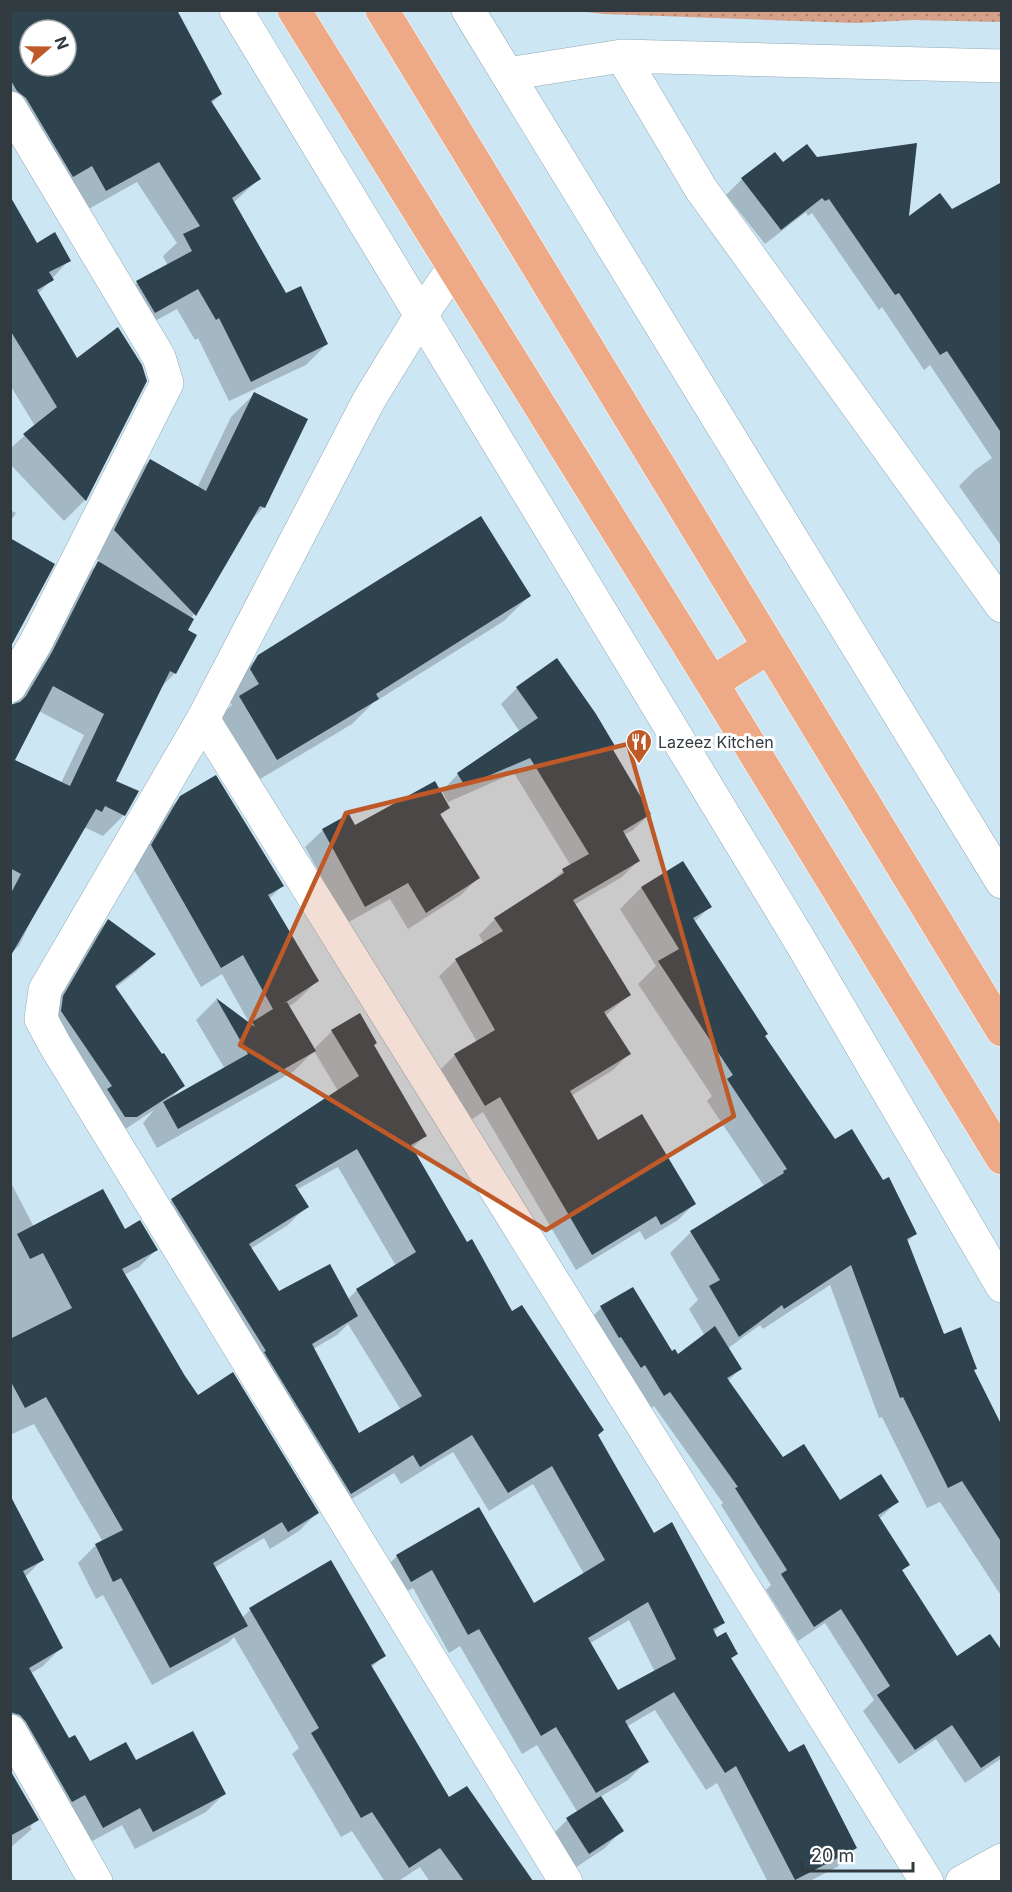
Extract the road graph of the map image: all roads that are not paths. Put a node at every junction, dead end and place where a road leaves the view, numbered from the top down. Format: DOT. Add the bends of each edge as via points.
graph roads {
  1 [pos="236,10"];
  2 [pos="294,10"];
  3 [pos="382,10"];
  4 [pos="468,10"];
  5 [pos="622,56"];
  6 [pos="1002,66"];
  7 [pos="507,74"];
  8 [pos="10,108"];
  9 [pos="453,269"];
  10 [pos="421,315"];
  11 [pos="1001,604"];
  12 [pos="22,636"];
  13 [pos="769,647"];
  14 [pos="712,683"];
  15 [pos="10,686"];
  16 [pos="203,719"];
  17 [pos="1002,882"];
  18 [pos="1002,1030"];
  19 [pos="1002,1158"];
  20 [pos="1002,1286"];
  21 [pos="10,1731"];
  22 [pos="1002,1860"];
  23 [pos="96,1881"];
  24 [pos="566,1881"];
  25 [pos="927,1881"];
  26 [pos="962,1881"];
  1 -- 10 [label="street"];
  2 -- 9 [label="main road"];
  3 -- 13 [label="main road"];
  4 -- 7 [label="street"];
  5 -- 6 [label="street"];
  5 -- 7 [label="street"];
  5 -- 11 [label="street" via="701,189"];
  7 -- 17 [label="street"];
  8 -- 12 [label="street" via="159,357 167,383"];
  9 -- 10 [label="street"];
  9 -- 14 [label="main road"];
  10 -- 16 [label="street" via="369,400"];
  10 -- 20 [label="street" via="793,929"];
  12 -- 15 [label="street"];
  13 -- 14 [label="main road"];
  13 -- 18 [label="main road"];
  14 -- 19 [label="main road"];
  16 -- 24 [label="street" via="45,990 41,1019"];
  16 -- 25 [label="street"];
  21 -- 23 [label="street"];
  22 -- 26 [label="street"];
}
